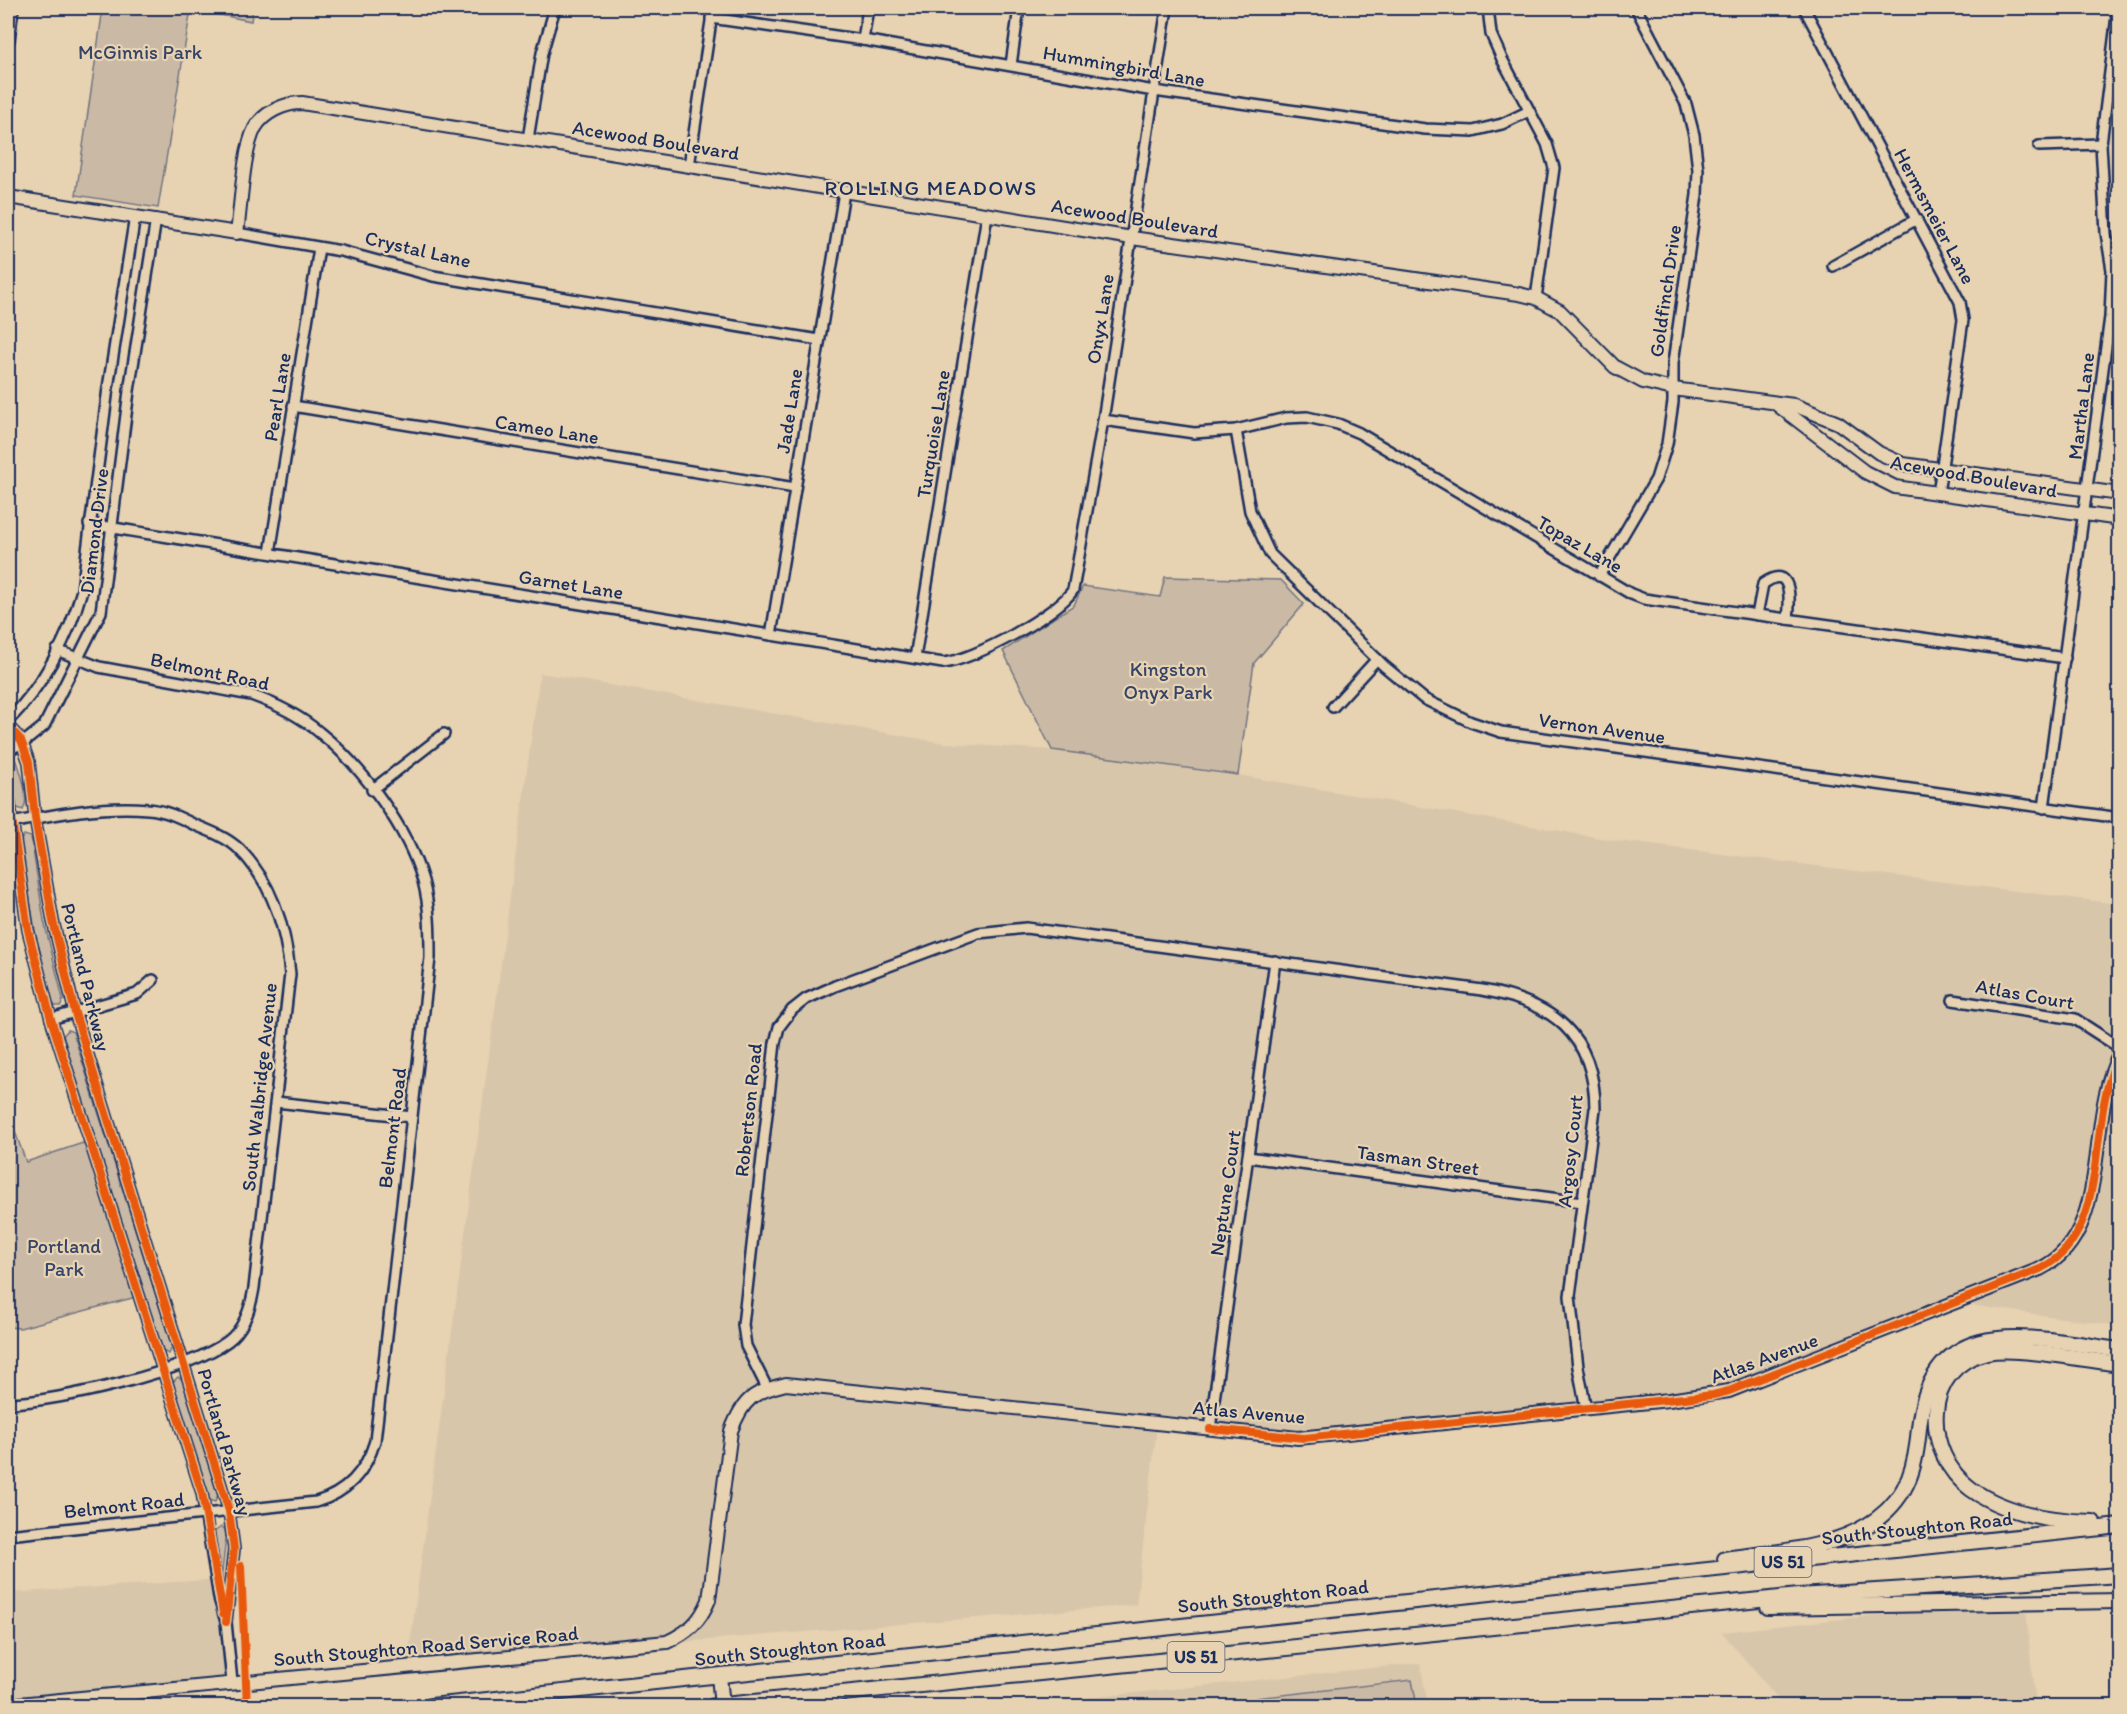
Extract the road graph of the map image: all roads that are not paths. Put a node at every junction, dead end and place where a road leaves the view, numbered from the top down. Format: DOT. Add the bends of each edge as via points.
graph roads {
  1 [pos="12,8"];
  2 [pos="555,8"];
  3 [pos="713,8"];
  4 [pos="868,8"];
  5 [pos="1019,8"];
  6 [pos="1167,8"];
  7 [pos="1488,8"];
  8 [pos="1636,8"];
  9 [pos="1804,8"];
  10 [pos="2119,8"];
  11 [pos="711,18"];
  12 [pos="8,40"];
  13 [pos="863,40"];
  14 [pos="1011,65"];
  15 [pos="1154,91"];
  16 [pos="1529,111"];
  17 [pos="528,139"];
  18 [pos="2101,144"];
  19 [pos="2039,146"];
  20 [pos="689,166"];
  21 [pos="844,192"];
  22 [pos="8,197"];
  23 [pos="987,215"];
  24 [pos="135,216"];
  25 [pos="156,219"];
  26 [pos="1917,219"];
  27 [pos="237,233"];
  28 [pos="1132,238"];
  29 [pos="319,248"];
  30 [pos="1833,266"];
  31 [pos="1536,298"];
  32 [pos="819,340"];
  33 [pos="108,388"];
  34 [pos="1672,389"];
  35 [pos="129,391"];
  36 [pos="1775,403"];
  37 [pos="293,406"];
  38 [pos="1103,420"];
  39 [pos="1236,430"];
  40 [pos="1941,470"];
  41 [pos="795,488"];
  42 [pos="2089,490"];
  43 [pos="1938,494"];
  44 [pos="2120,494"];
  45 [pos="2085,515"];
  46 [pos="2120,519"];
  47 [pos="89,524"];
  48 [pos="112,527"];
  49 [pos="270,553"];
  50 [pos="1599,576"];
  51 [pos="1757,615"];
  52 [pos="1038,619"];
  53 [pos="1788,619"];
  54 [pos="771,635"];
  55 [pos="57,650"];
  56 [pos="915,658"];
  57 [pos="2064,658"];
  58 [pos="1377,659"];
  59 [pos="78,661"];
  60 [pos="1334,706"];
  61 [pos="8,724"];
  62 [pos="444,734"];
  63 [pos="23,743"];
  64 [pos="8,750"];
  65 [pos="372,790"];
  66 [pos="8,792"];
  67 [pos="2044,807"];
  68 [pos="35,818"];
  69 [pos="2120,818"];
  70 [pos="12,823"];
  71 [pos="1275,961"];
  72 [pos="153,980"];
  73 [pos="1953,1000"];
  74 [pos="75,1013"];
  75 [pos="51,1019"];
  76 [pos="2120,1048"];
  77 [pos="2120,1053"];
  78 [pos="276,1102"];
  79 [pos="412,1117"];
  80 [pos="1248,1156"];
  81 [pos="1582,1202"];
  82 [pos="2120,1350"];
  83 [pos="184,1362"];
  84 [pos="2120,1364"];
  85 [pos="163,1369"];
  86 [pos="767,1388"];
  87 [pos="8,1403"];
  88 [pos="1586,1409"];
  89 [pos="1210,1430"];
  90 [pos="229,1511"];
  91 [pos="207,1514"];
  92 [pos="2120,1525"];
  93 [pos="8,1535"];
  94 [pos="2120,1575"];
  95 [pos="1447,1597"];
  96 [pos="2120,1601"];
  97 [pos="1670,1609"];
  98 [pos="226,1622"];
  99 [pos="719,1676"];
  100 [pos="232,1682"];
  101 [pos="8,1705"];
  102 [pos="722,1706"];
  103 [pos="431,1707"];
  104 [pos="714,1707"];
  105 [pos="1654,1707"];
  106 [pos="1660,1707"];
  1 -- 12 [label="street"];
  2 -- 17 [label="street" via="542,53"];
  3 -- 11 [label="street"];
  4 -- 13 [label="street"];
  5 -- 14 [label="street"];
  6 -- 15 [label="street, Onyx Lane"];
  7 -- 16 [label="street" via="1491,34"];
  8 -- 34 [label="street, Goldfinch Drive" via="1686,104 1697,158 1697,195"];
  9 -- 26 [label="street, Hermsmeier Lane"];
  10 -- 18 [label="street, Martha Lane"];
  11 -- 13 [label="street, Hummingbird Lane"];
  11 -- 20 [label="street"];
  13 -- 14 [label="street, Hummingbird Lane"];
  14 -- 15 [label="street, Hummingbird Lane"];
  15 -- 16 [label="street, Hummingbird Lane" via="1453,132 1502,123"];
  15 -- 28 [label="street, Onyx Lane"];
  16 -- 31 [label="street" via="1551,151 1554,168"];
  17 -- 20 [label="street, Acewood Boulevard"];
  17 -- 27 [label="street, Acewood Boulevard" via="302,103 288,104 269,112 255,126"];
  18 -- 19 [label="street"];
  18 -- 42 [label="street, Martha Lane" via="2112,270 2106,360"];
  20 -- 21 [label="street, Acewood Boulevard"];
  21 -- 23 [label="street, Acewood Boulevard"];
  21 -- 32 [label="street, Jade Lane"];
  22 -- 24 [label="street, Crystal Lane"];
  23 -- 28 [label="street, Acewood Boulevard"];
  23 -- 56 [label="street, Turquoise Lane"];
  24 -- 25 [label="street, Crystal Lane"];
  24 -- 33 [label="street, Diamond Drive"];
  25 -- 27 [label="street, Crystal Lane"];
  25 -- 35 [label="street, Diamond Drive"];
  26 -- 30 [label="street"];
  26 -- 40 [label="street, Hermsmeier Lane" via="1960,302 1963,320"];
  27 -- 29 [label="street, Crystal Lane"];
  28 -- 31 [label="street, Acewood Boulevard"];
  28 -- 38 [label="street, Onyx Lane"];
  29 -- 32 [label="street, Crystal Lane" via="433,276"];
  29 -- 37 [label="street, Pearl Lane"];
  31 -- 34 [label="street, Acewood Boulevard" via="1560,311 1615,367 1643,382"];
  32 -- 41 [label="street, Jade Lane"];
  33 -- 35 [label="street"];
  33 -- 47 [label="street, Diamond Drive"];
  34 -- 36 [label="street, Acewood Boulevard"];
  34 -- 50 [label="street, Goldfinch Drive" via="1667,444 1656,479"];
  35 -- 48 [label="street, Diamond Drive"];
  36 -- 40 [label="street, Acewood Boulevard" via="1794,405 1838,423 1892,460"];
  36 -- 43 [label="street, Acewood Boulevard" via="1879,480 1895,487"];
  37 -- 41 [label="street, Cameo Lane"];
  37 -- 49 [label="street, Pearl Lane"];
  38 -- 39 [label="street, Topaz Lane" via="1174,432"];
  38 -- 52 [label="street, Onyx Lane" via="1073,590 1059,606"];
  39 -- 50 [label="street, Topaz Lane" via="1286,418 1318,418 1338,424"];
  39 -- 58 [label="street, Vernon Avenue" via="1250,512 1269,554"];
  40 -- 42 [label="street, Acewood Boulevard"];
  40 -- 43 [label="street, Hermsmeier Lane"];
  41 -- 54 [label="street, Jade Lane"];
  42 -- 44 [label="street, Acewood Boulevard"];
  42 -- 45 [label="street, Martha Lane"];
  43 -- 45 [label="street, Acewood Boulevard"];
  45 -- 46 [label="street, Acewood Boulevard"];
  45 -- 57 [label="street, Martha Lane"];
  47 -- 48 [label="street, Garnet Lane"];
  47 -- 55 [label="street, Diamond Drive" via="82,590"];
  48 -- 49 [label="street, Garnet Lane"];
  48 -- 59 [label="street, Diamond Drive" via="101,612"];
  49 -- 54 [label="street, Garnet Lane"];
  50 -- 51 [label="street, Topaz Lane" via="1644,599"];
  51 -- 53 [label="street, Topaz Lane"];
  51 -- 53 [label="street" via="1762,584 1778,578 1790,588"];
  52 -- 56 [label="street, Garnet Lane" via="963,660 943,663"];
  53 -- 57 [label="street, Topaz Lane"];
  54 -- 56 [label="street, Garnet Lane"];
  55 -- 59 [label="street, Belmont Road"];
  55 -- 61 [label="street, Diamond Drive" via="31,696"];
  57 -- 67 [label="street, Martha Lane"];
  58 -- 60 [label="street"];
  58 -- 67 [label="street, Vernon Avenue" via="1424,699 1501,732"];
  59 -- 63 [label="street, Diamond Drive" via="44,726"];
  59 -- 65 [label="street, Belmont Road" via="222,688 274,704 320,732"];
  61 -- 63 [label="street, Portland Parkway"];
  62 -- 65 [label="street"];
  63 -- 64 [label="street, Diamond Drive"];
  63 -- 68 [label="street, Portland Parkway"];
  65 -- 79 [label="street, Belmont Road" via="410,846 429,913 430,958"];
  66 -- 70 [label="street, Portland Parkway"];
  67 -- 69 [label="street, Vernon Avenue"];
  68 -- 70 [label="street, South Walbridge Avenue"];
  68 -- 74 [label="street, Portland Parkway" via="59,953"];
  68 -- 78 [label="street, South Walbridge Avenue" via="151,809 189,822 239,849 269,893 287,948 290,974"];
  70 -- 75 [label="street, Portland Parkway" via="28,930"];
  71 -- 80 [label="street, Neptune Court"];
  71 -- 81 [label="street, Argosy Court" via="1517,996 1546,1010 1565,1025 1577,1042 1595,1088"];
  71 -- 86 [label="street, Robertson Road" via="1006,928 977,933 802,1001 783,1020 775,1043 743,1325 746,1346"];
  72 -- 74 [label="street" via="137,994"];
  73 -- 76 [label="street, Atlas Court" via="2075,1019"];
  74 -- 75 [label="street"];
  74 -- 83 [label="street, Portland Parkway"];
  75 -- 85 [label="street, Portland Parkway"];
  77 -- 88 [label="street, Atlas Avenue" via="2105,1089 2087,1213 2073,1242 2057,1260 1729,1391"];
  78 -- 79 [label="street"];
  78 -- 83 [label="street, South Walbridge Avenue" via="250,1308 229,1340"];
  79 -- 90 [label="street, Belmont Road" via="375,1441 368,1461 347,1487 324,1499"];
  80 -- 81 [label="street, Tasman Street"];
  80 -- 89 [label="street, Neptune Court"];
  81 -- 88 [label="street, Argosy Court" via="1570,1296"];
  82 -- 95 [label="main road" via="2017,1337 1987,1339 1960,1351 1931,1378 1920,1419 1916,1462 1905,1489 1877,1519 1848,1535 1801,1549"];
  83 -- 85 [label="street, South Walbridge Avenue"];
  83 -- 90 [label="street, Portland Parkway"];
  84 -- 92 [label="main road" via="2003,1350 1981,1354 1960,1366 1946,1382 1935,1414 1940,1452 1953,1473 1971,1489 2018,1512"];
  85 -- 87 [label="street, South Walbridge Avenue" via="82,1392"];
  85 -- 91 [label="street, Portland Parkway"];
  86 -- 89 [label="street, Atlas Avenue" via="802,1384"];
  86 -- 100 [label="street, South Stoughton Road Service Road" via="739,1409 731,1431 709,1600 698,1621 682,1635 656,1644"];
  88 -- 89 [label="street, Atlas Avenue" via="1304,1438"];
  90 -- 91 [label="street, Belmont Road"];
  90 -- 98 [label="street, Portland Parkway" via="234,1549"];
  91 -- 93 [label="street, Belmont Road"];
  91 -- 98 [label="street, Portland Parkway"];
  92 -- 95 [label="main road, South Stoughton Road / US 51"];
  94 -- 97 [label="main road, US 51" via="1799,1596"];
  95 -- 99 [label="main road, South Stoughton Road / US 51"];
  96 -- 97 [label="main road"];
  97 -- 102 [label="main road, US 51"];
  98 -- 100 [label="street, Portland Parkway"];
  99 -- 102 [label="main road"];
  99 -- 103 [label="main road, South Stoughton Road / US 51"];
  100 -- 101 [label="street, South Stoughton Road Service Road"];
  102 -- 104 [label="main road, US 51"];
  105 -- 106 [label="street"];
}
